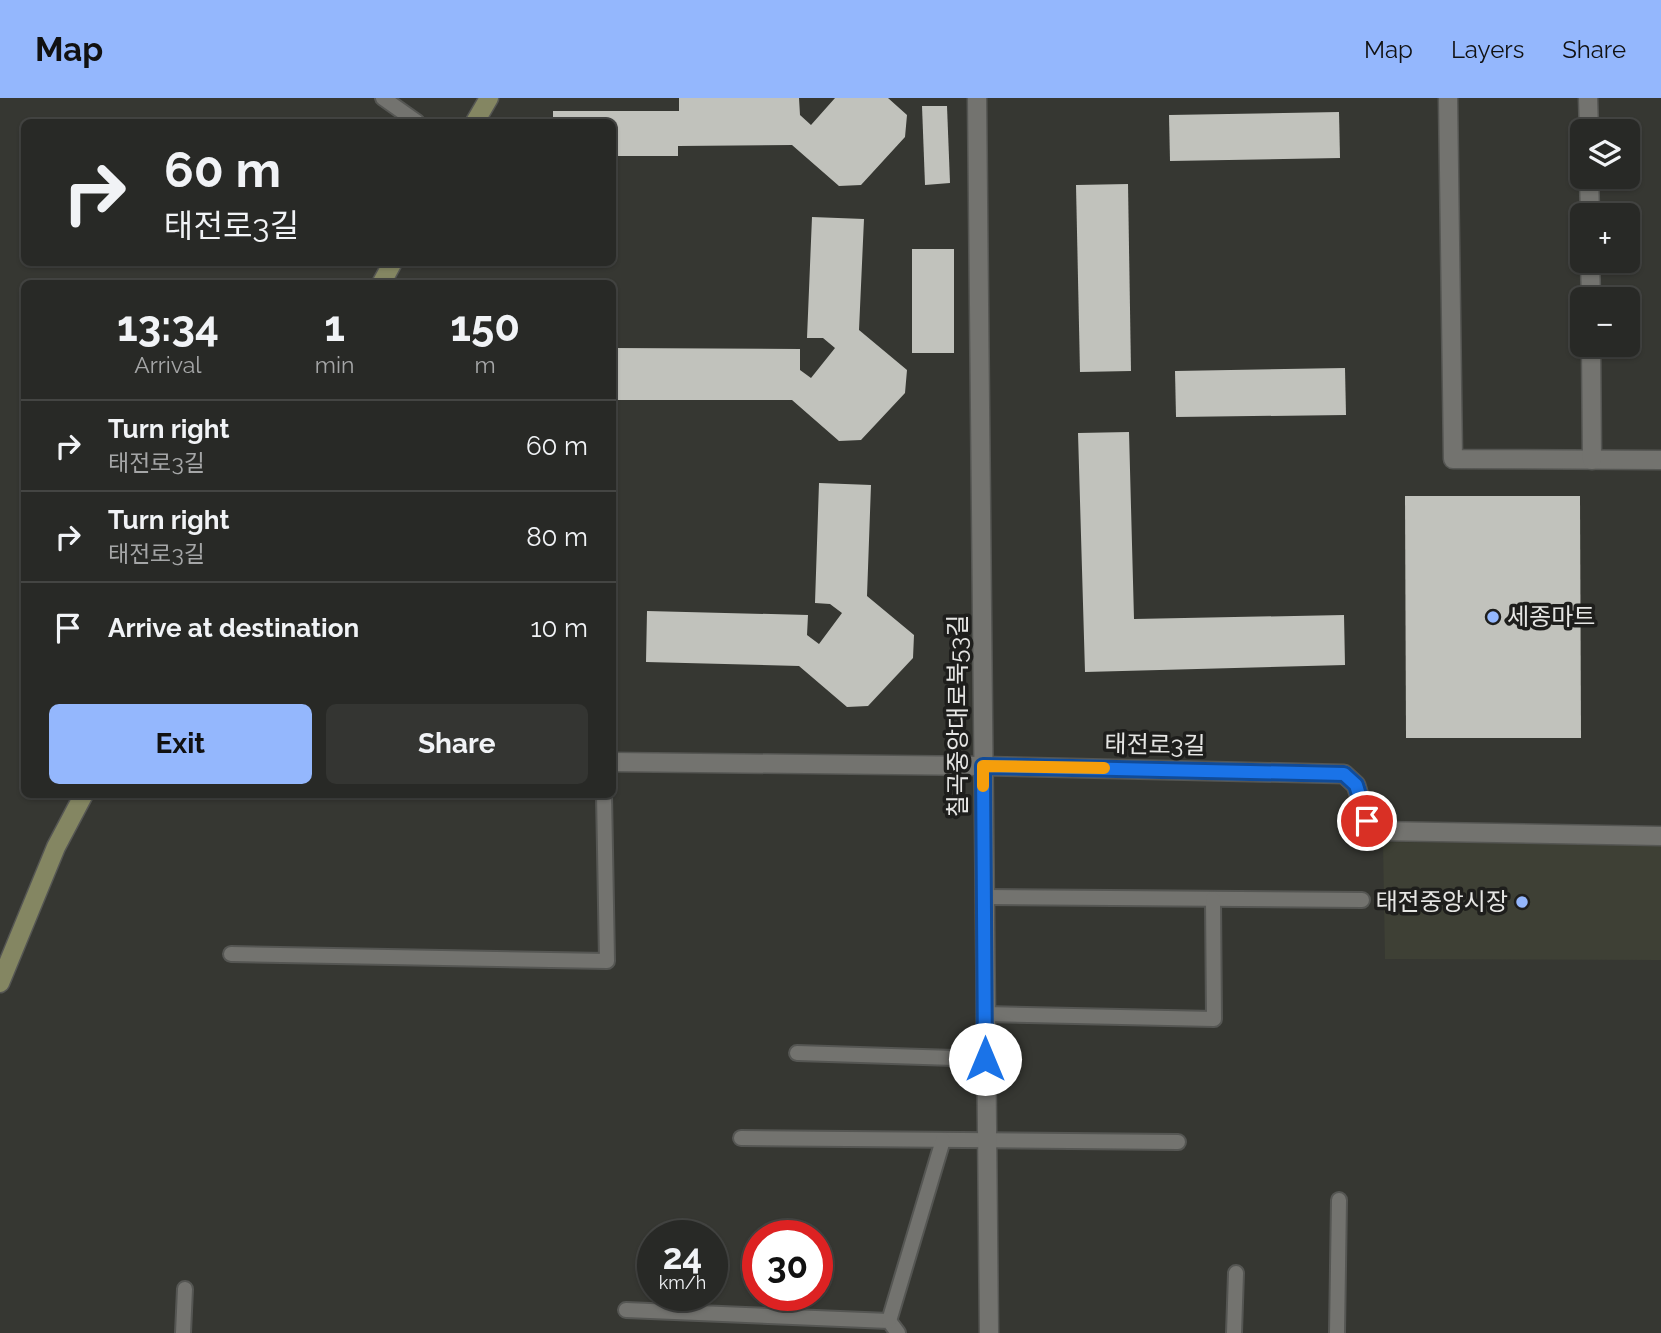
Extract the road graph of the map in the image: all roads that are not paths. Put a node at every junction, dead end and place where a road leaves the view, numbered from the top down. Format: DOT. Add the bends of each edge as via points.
graph roads {
  1 [pos="383,98"];
  2 [pos="489,98"];
  3 [pos="977,98"];
  4 [pos="1448,98"];
  5 [pos="1588,98"];
  6 [pos="413,119"];
  7 [pos="476,119"];
  8 [pos="1589,119"];
  9 [pos="1591,357"];
  10 [pos="1592,460"];
  11 [pos="1661,460"];
  12 [pos="616,762"];
  13 [pos="983,766"];
  14 [pos="82,798"];
  15 [pos="604,798"];
  16 [pos="1661,836"];
  17 [pos="984,897"];
  18 [pos="1213,899"];
  19 [pos="1362,900"];
  20 [pos="231,954"];
  21 [pos="0,983"];
  22 [pos="985,1014"];
  23 [pos="797,1053"];
  24 [pos="985,1059"];
  25 [pos="741,1138"];
  26 [pos="943,1140"];
  27 [pos="986,1141"];
  28 [pos="1178,1142"];
  29 [pos="1339,1200"];
  30 [pos="1236,1273"];
  31 [pos="185,1289"];
  32 [pos="626,1310"];
  33 [pos="893,1327"];
  34 [pos="183,1333"];
  35 [pos="989,1333"];
  36 [pos="1234,1333"];
  37 [pos="1336,1333"];
  1 -- 6 [label="lane"];
  2 -- 7 [label="main road"];
  3 -- 13 [label="street, 칠곡중앙대로북53길"];
  4 -- 10 [label="street" via="1453,459"];
  5 -- 8 [label="street"];
  9 -- 10 [label="street"];
  10 -- 11 [label="street"];
  12 -- 13 [label="street, 태전로3길"];
  13 -- 16 [label="street, 태전로3길" via="1344,774 1356,785 1367,821 1377,831"];
  13 -- 17 [label="street, 칠곡중앙대로북53길"];
  14 -- 21 [label="main road"];
  15 -- 20 [label="lane" via="607,961"];
  17 -- 18 [label="lane"];
  17 -- 22 [label="street, 칠곡중앙대로북53길"];
  18 -- 19 [label="lane"];
  18 -- 22 [label="lane" via="1214,1020"];
  22 -- 24 [label="street, 칠곡중앙대로북53길"];
  23 -- 24 [label="lane"];
  24 -- 27 [label="street, 칠곡중앙대로북53길"];
  25 -- 26 [label="lane"];
  26 -- 27 [label="lane"];
  26 -- 33 [label="lane"];
  27 -- 28 [label="lane"];
  27 -- 35 [label="street, 칠곡중앙대로북53길"];
  29 -- 37 [label="lane"];
  30 -- 36 [label="lane"];
  31 -- 34 [label="lane"];
  32 -- 33 [label="lane"];
}
